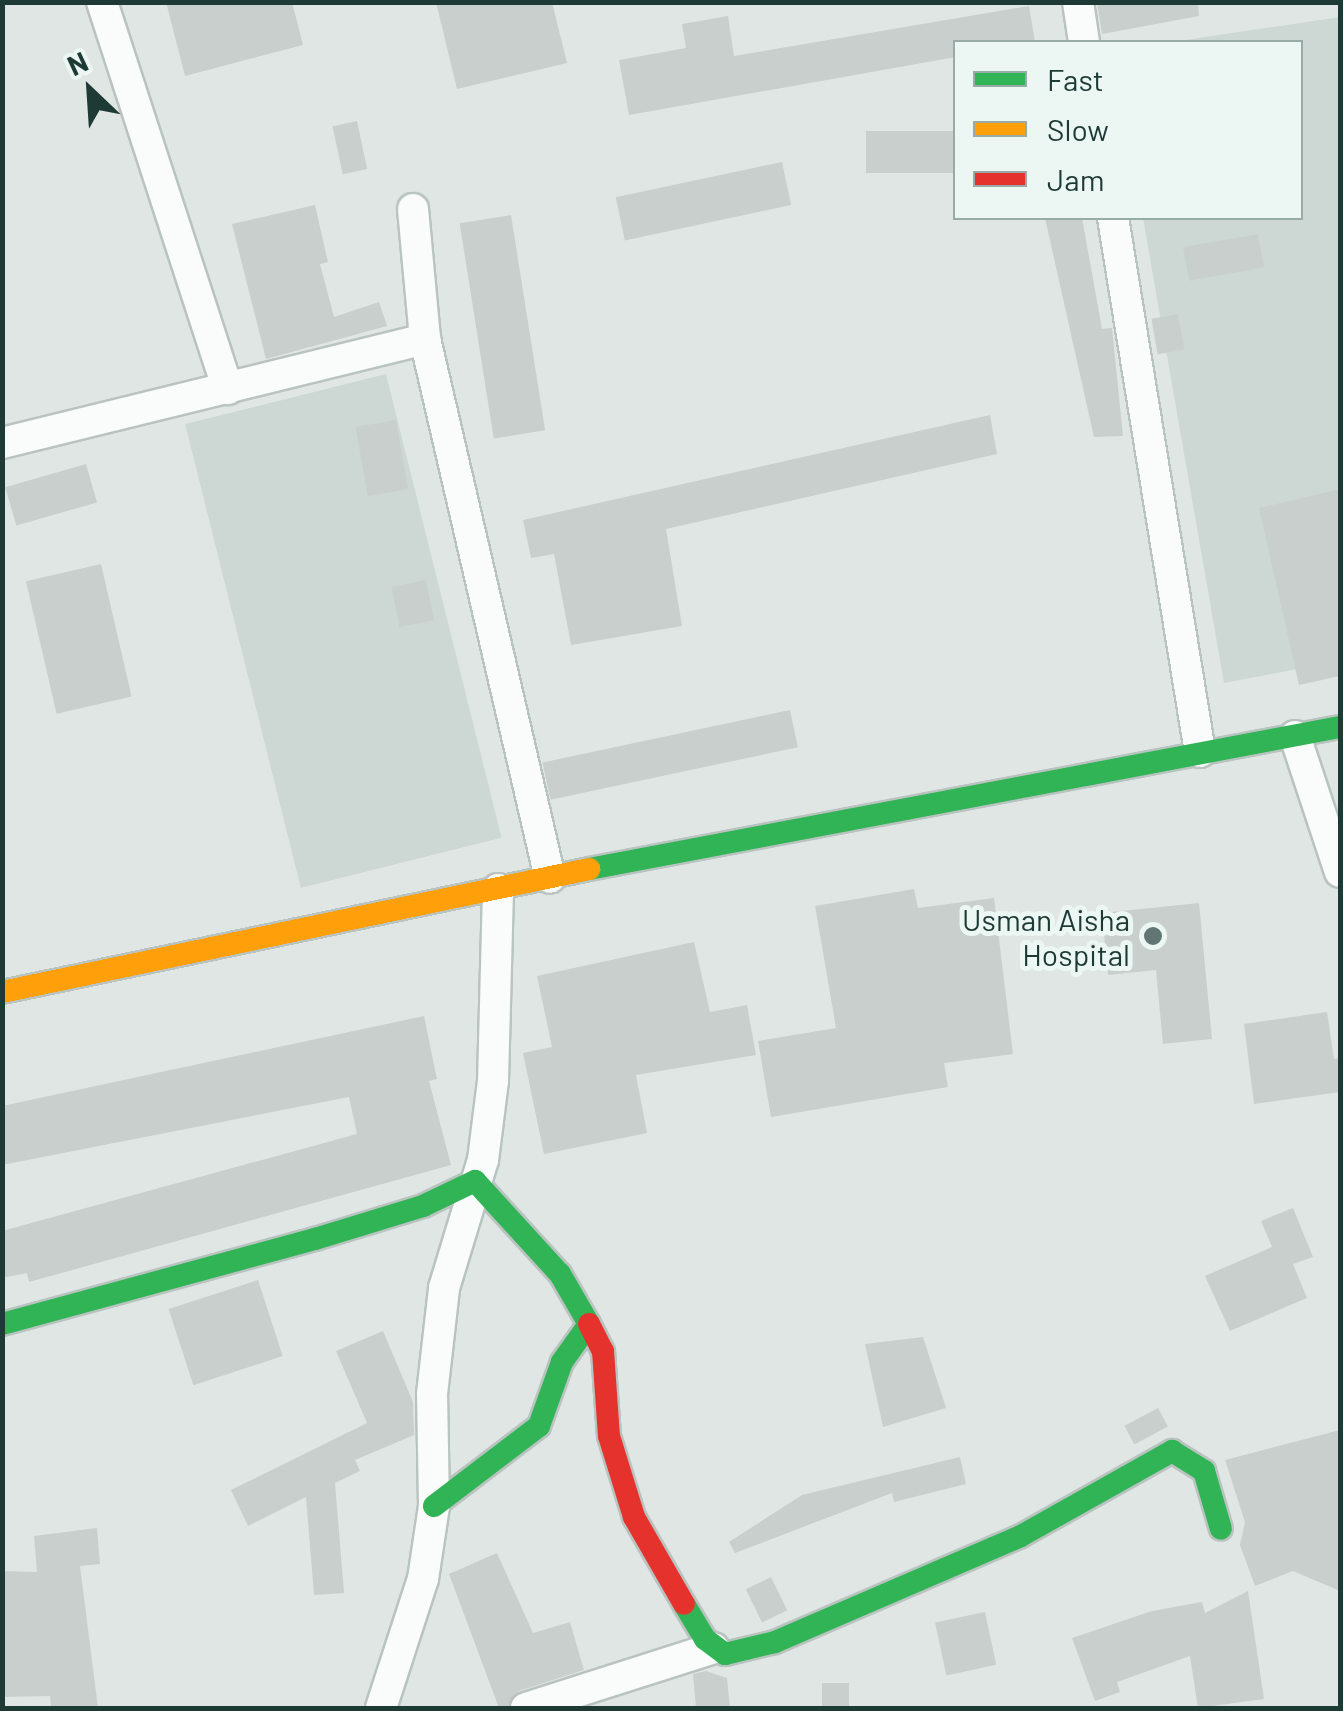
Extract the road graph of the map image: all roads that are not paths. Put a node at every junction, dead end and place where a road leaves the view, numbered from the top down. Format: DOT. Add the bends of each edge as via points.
graph roads {
  1 [pos="102,2"];
  2 [pos="1078,2"];
  3 [pos="1084,40"];
  4 [pos="413,208"];
  5 [pos="1113,220"];
  6 [pos="424,340"];
  7 [pos="228,389"];
  8 [pos="2,443"];
  9 [pos="1340,727"];
  10 [pos="1295,736"];
  11 [pos="1200,752"];
  12 [pos="1340,872"];
  13 [pos="550,878"];
  14 [pos="498,889"];
  15 [pos="2,992"];
  16 [pos="475,1182"];
  17 [pos="2,1324"];
  18 [pos="589,1324"];
  19 [pos="434,1506"];
  20 [pos="1221,1529"];
  21 [pos="714,1648"];
  22 [pos="380,1708"];
  23 [pos="526,1708"];
  1 -- 7 [label="street"];
  2 -- 3 [label="street"];
  4 -- 6 [label="street"];
  5 -- 11 [label="street"];
  6 -- 7 [label="street"];
  6 -- 13 [label="street"];
  7 -- 8 [label="street"];
  9 -- 10 [label="main road"];
  10 -- 11 [label="main road"];
  10 -- 12 [label="street"];
  11 -- 13 [label="main road"];
  13 -- 14 [label="main road"];
  14 -- 15 [label="main road"];
  14 -- 16 [label="street" via="493,1081"];
  16 -- 17 [label="main road" via="314,1240"];
  16 -- 18 [label="main road" via="560,1274"];
  16 -- 19 [label="street" via="442,1306 432,1394"];
  18 -- 19 [label="main road" via="562,1362 539,1426"];
  18 -- 21 [label="main road" via="603,1351 609,1436 629,1503"];
  19 -- 22 [label="street" via="423,1579"];
  20 -- 21 [label="main road" via="1204,1470 1172,1451 1019,1536 775,1642 725,1654"];
  21 -- 23 [label="street"];
}
